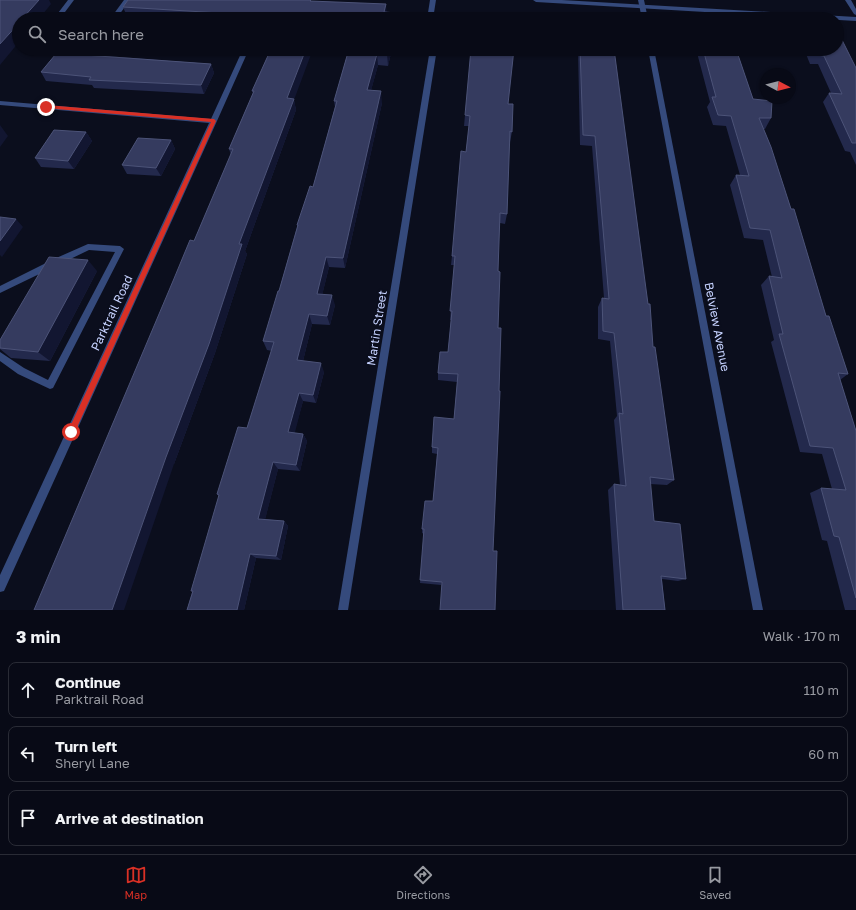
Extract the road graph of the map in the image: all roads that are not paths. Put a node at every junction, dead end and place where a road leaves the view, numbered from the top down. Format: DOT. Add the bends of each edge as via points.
graph roads {
  1 [pos="71,0"];
  2 [pos="127,0"];
  3 [pos="433,0"];
  4 [pos="536,0"];
  5 [pos="641,0"];
  6 [pos="848,0"];
  7 [pos="642,6"];
  8 [pos="62,12"];
  9 [pos="118,12"];
  10 [pos="431,12"];
  11 [pos="643,12"];
  12 [pos="741,12"];
  13 [pos="856,13"];
  14 [pos="844,18"];
  15 [pos="856,19"];
  16 [pos="243,56"];
  17 [pos="433,56"];
  18 [pos="652,56"];
  19 [pos="0,103"];
  20 [pos="214,121"];
  21 [pos="0,290"];
  22 [pos="0,356"];
  23 [pos="0,587"];
  24 [pos="343,610"];
  25 [pos="758,610"];
  1 -- 8 [label="street"];
  2 -- 9 [label="street"];
  3 -- 10 [label="street"];
  4 -- 7 [label="street"];
  5 -- 7 [label="street"];
  6 -- 13 [label="street"];
  7 -- 11 [label="street"];
  7 -- 12 [label="street"];
  14 -- 15 [label="street"];
  16 -- 20 [label="street, Parktrail Road"];
  17 -- 24 [label="street, Martin Street"];
  18 -- 25 [label="street, Belview Avenue"];
  19 -- 20 [label="street"];
  20 -- 23 [label="street, Parktrail Road"];
  21 -- 22 [label="street" via="88,247 120,249 50,385 21,371"];
}
